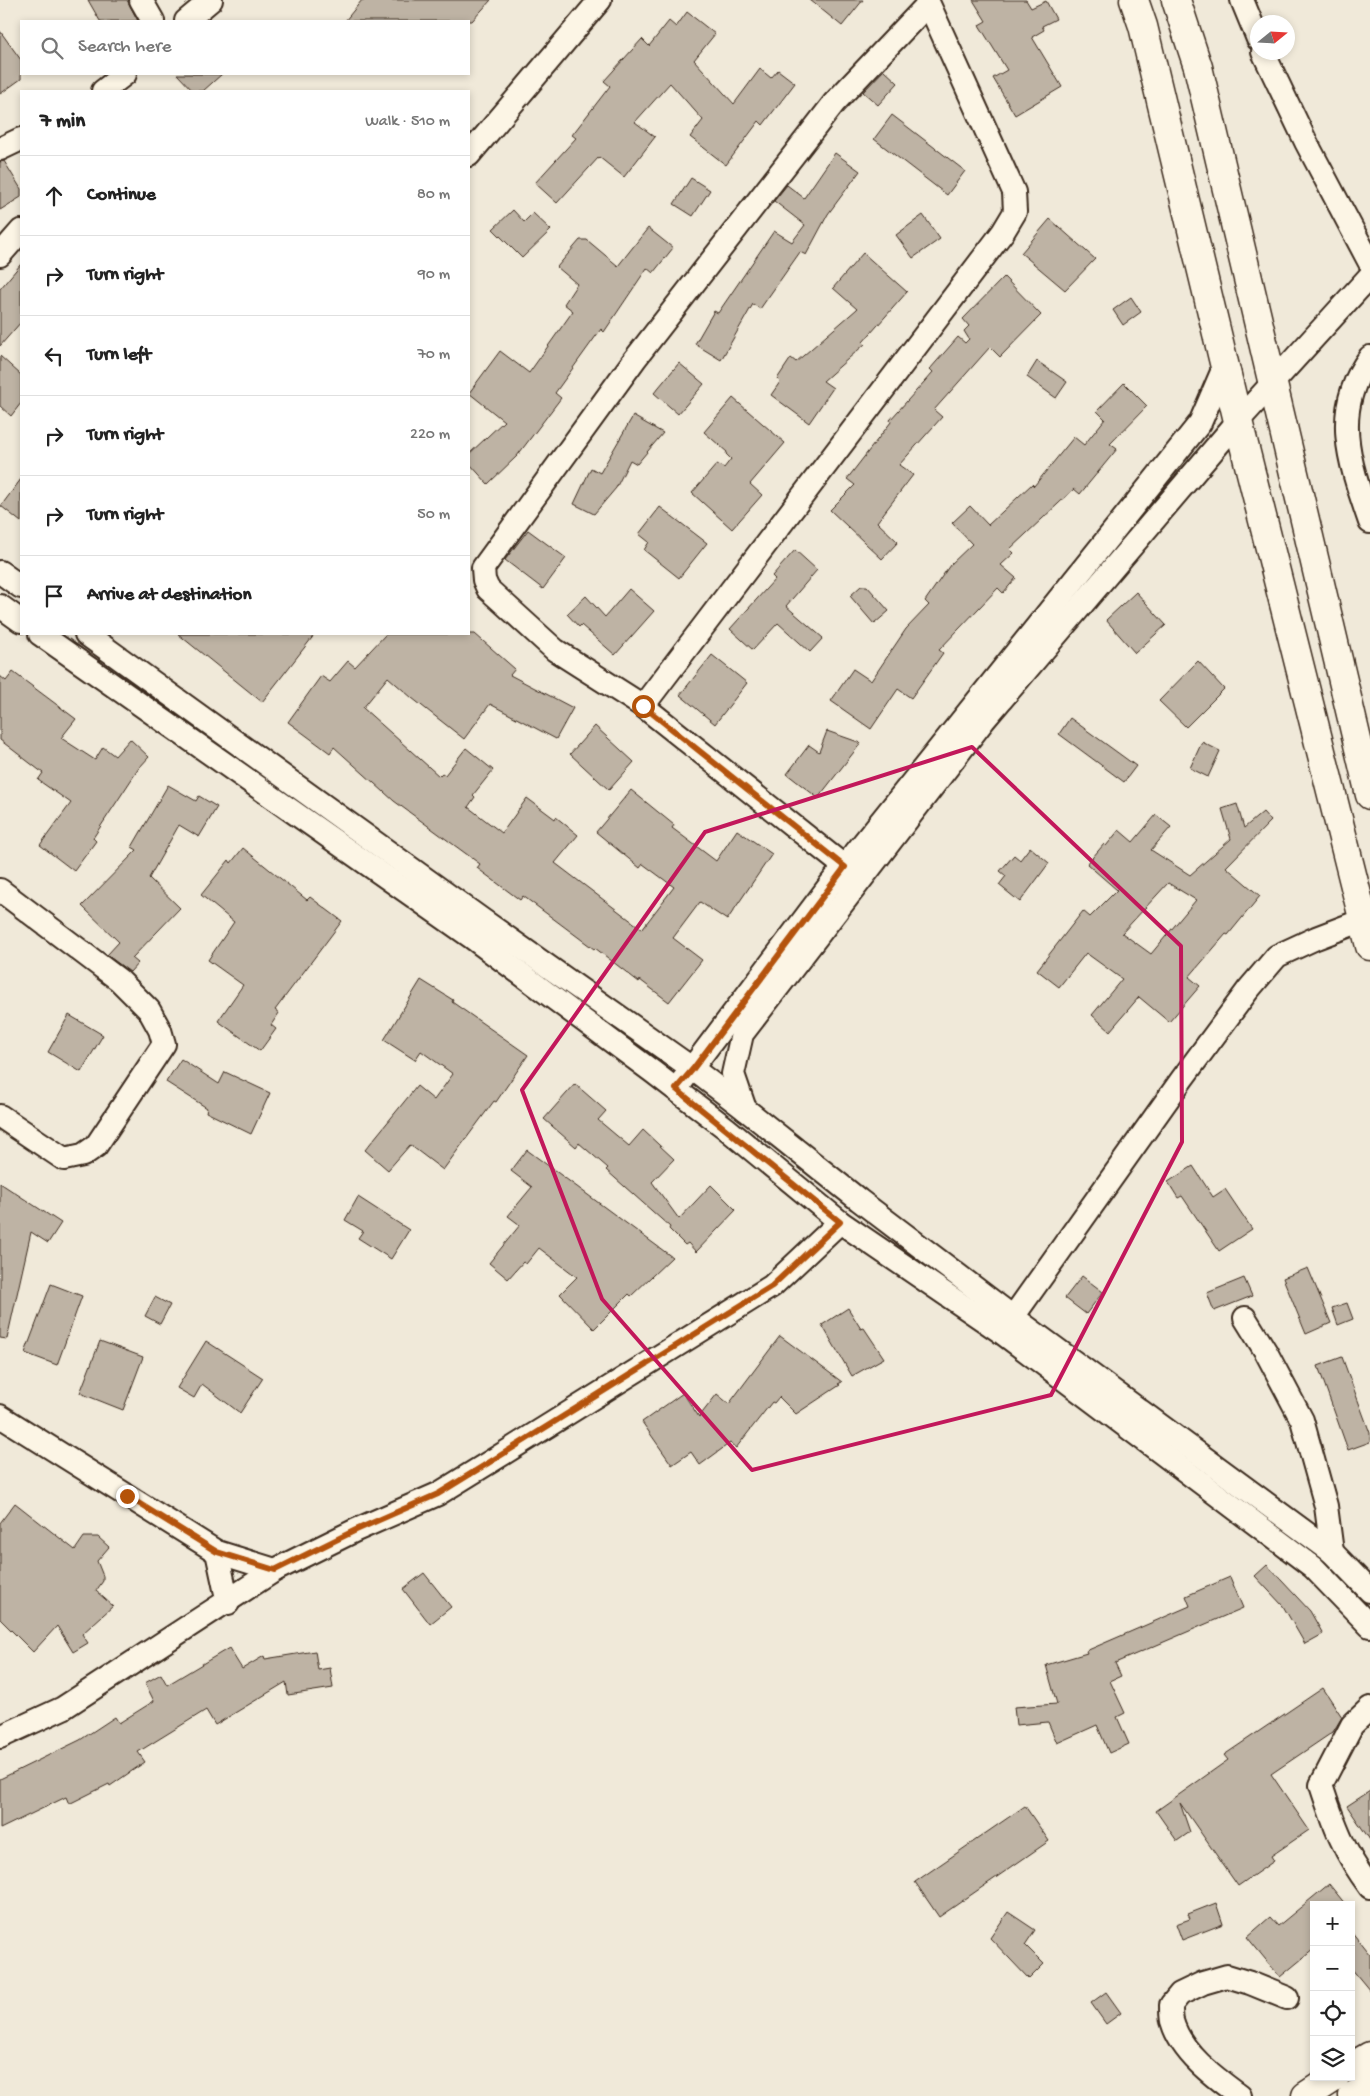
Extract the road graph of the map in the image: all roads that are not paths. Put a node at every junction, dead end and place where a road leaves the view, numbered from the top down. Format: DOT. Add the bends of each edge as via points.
graph roads {
  1 [pos="141,0"];
  2 [pos="211,0"];
  3 [pos="600,0"];
  4 [pos="1134,0"];
  5 [pos="1176,0"];
  6 [pos="1242,0"];
  7 [pos="928,2"];
  8 [pos="152,20"];
  9 [pos="187,20"];
  10 [pos="1250,20"];
  11 [pos="1267,60"];
  12 [pos="125,75"];
  13 [pos="104,90"];
  14 [pos="20,139"];
  15 [pos="0,148"];
  16 [pos="470,154"];
  17 [pos="20,232"];
  18 [pos="0,255"];
  19 [pos="1370,263"];
  20 [pos="1370,276"];
  21 [pos="1370,357"];
  22 [pos="1225,365"];
  23 [pos="1272,382"];
  24 [pos="1238,421"];
  25 [pos="1370,522"];
  26 [pos="0,572"];
  27 [pos="20,586"];
  28 [pos="0,606"];
  29 [pos="20,620"];
  30 [pos="41,635"];
  31 [pos="87,635"];
  32 [pos="643,706"];
  33 [pos="1370,795"];
  34 [pos="845,867"];
  35 [pos="0,890"];
  36 [pos="1363,920"];
  37 [pos="1370,946"];
  38 [pos="693,1069"];
  39 [pos="676,1089"];
  40 [pos="746,1109"];
  41 [pos="0,1116"];
  42 [pos="840,1222"];
  43 [pos="1013,1317"];
  44 [pos="1245,1318"];
  45 [pos="0,1416"];
  46 [pos="217,1552"];
  47 [pos="1332,1552"];
  48 [pos="275,1570"];
  49 [pos="1370,1592"];
  50 [pos="228,1603"];
  51 [pos="1370,1626"];
  52 [pos="1370,1708"];
  53 [pos="0,1737"];
  54 [pos="1370,1886"];
  55 [pos="1287,1998"];
  56 [pos="1370,2056"];
  57 [pos="1355,2065"];
  58 [pos="1329,2081"];
  59 [pos="1370,2086"];
  60 [pos="1240,2096"];
  61 [pos="1306,2096"];
  62 [pos="1352,2096"];
  1 -- 8 [label="street"];
  2 -- 9 [label="street"];
  3 -- 16 [label="street"];
  4 -- 22 [label="main road"];
  5 -- 23 [label="main road" via="1198,67"];
  6 -- 10 [label="street"];
  7 -- 32 [label="street" via="1014,192 1015,212"];
  7 -- 32 [label="street" via="834,103 634,359 483,568 488,589 555,650"];
  11 -- 19 [label="street"];
  12 -- 13 [label="street"];
  14 -- 15 [label="street"];
  17 -- 18 [label="street"];
  20 -- 23 [label="street"];
  21 -- 25 [label="street" via="1360,370 1345,418 1347,445"];
  22 -- 24 [label="main road"];
  22 -- 34 [label="street" via="1200,424"];
  23 -- 24 [label="street"];
  23 -- 33 [label="main road"];
  24 -- 36 [label="main road"];
  24 -- 40 [label="street" via="984,720 742,1034 734,1074"];
  26 -- 27 [label="street"];
  28 -- 29 [label="street"];
  30 -- 39 [label="street" via="470,936"];
  31 -- 38 [label="street"];
  32 -- 34 [label="street"];
  34 -- 38 [label="street"];
  35 -- 41 [label="street" via="119,980 149,1010 164,1044 96,1146 83,1155 64,1158"];
  36 -- 37 [label="main road"];
  36 -- 43 [label="street" via="1277,956 1182,1080"];
  38 -- 39 [label="street"];
  38 -- 40 [label="street"];
  39 -- 42 [label="street"];
  40 -- 43 [label="street"];
  42 -- 48 [label="street" via="772,1286 438,1494"];
  42 -- 51 [label="street" via="1002,1332 1313,1567"];
  43 -- 47 [label="street"];
  44 -- 47 [label="street" via="1302,1420 1326,1506"];
  45 -- 46 [label="street"];
  46 -- 48 [label="street"];
  46 -- 50 [label="street"];
  47 -- 49 [label="street"];
  48 -- 50 [label="street"];
  50 -- 53 [label="street" via="63,1708"];
  52 -- 54 [label="street" via="1352,1726 1321,1785 1336,1830 1356,1869"];
  55 -- 60 [label="street" via="1228,1976 1180,1994 1171,2005 1172,2020 1185,2048 1215,2078"];
  56 -- 57 [label="main road"];
  58 -- 61 [label="main road"];
  59 -- 62 [label="main road"];
}
